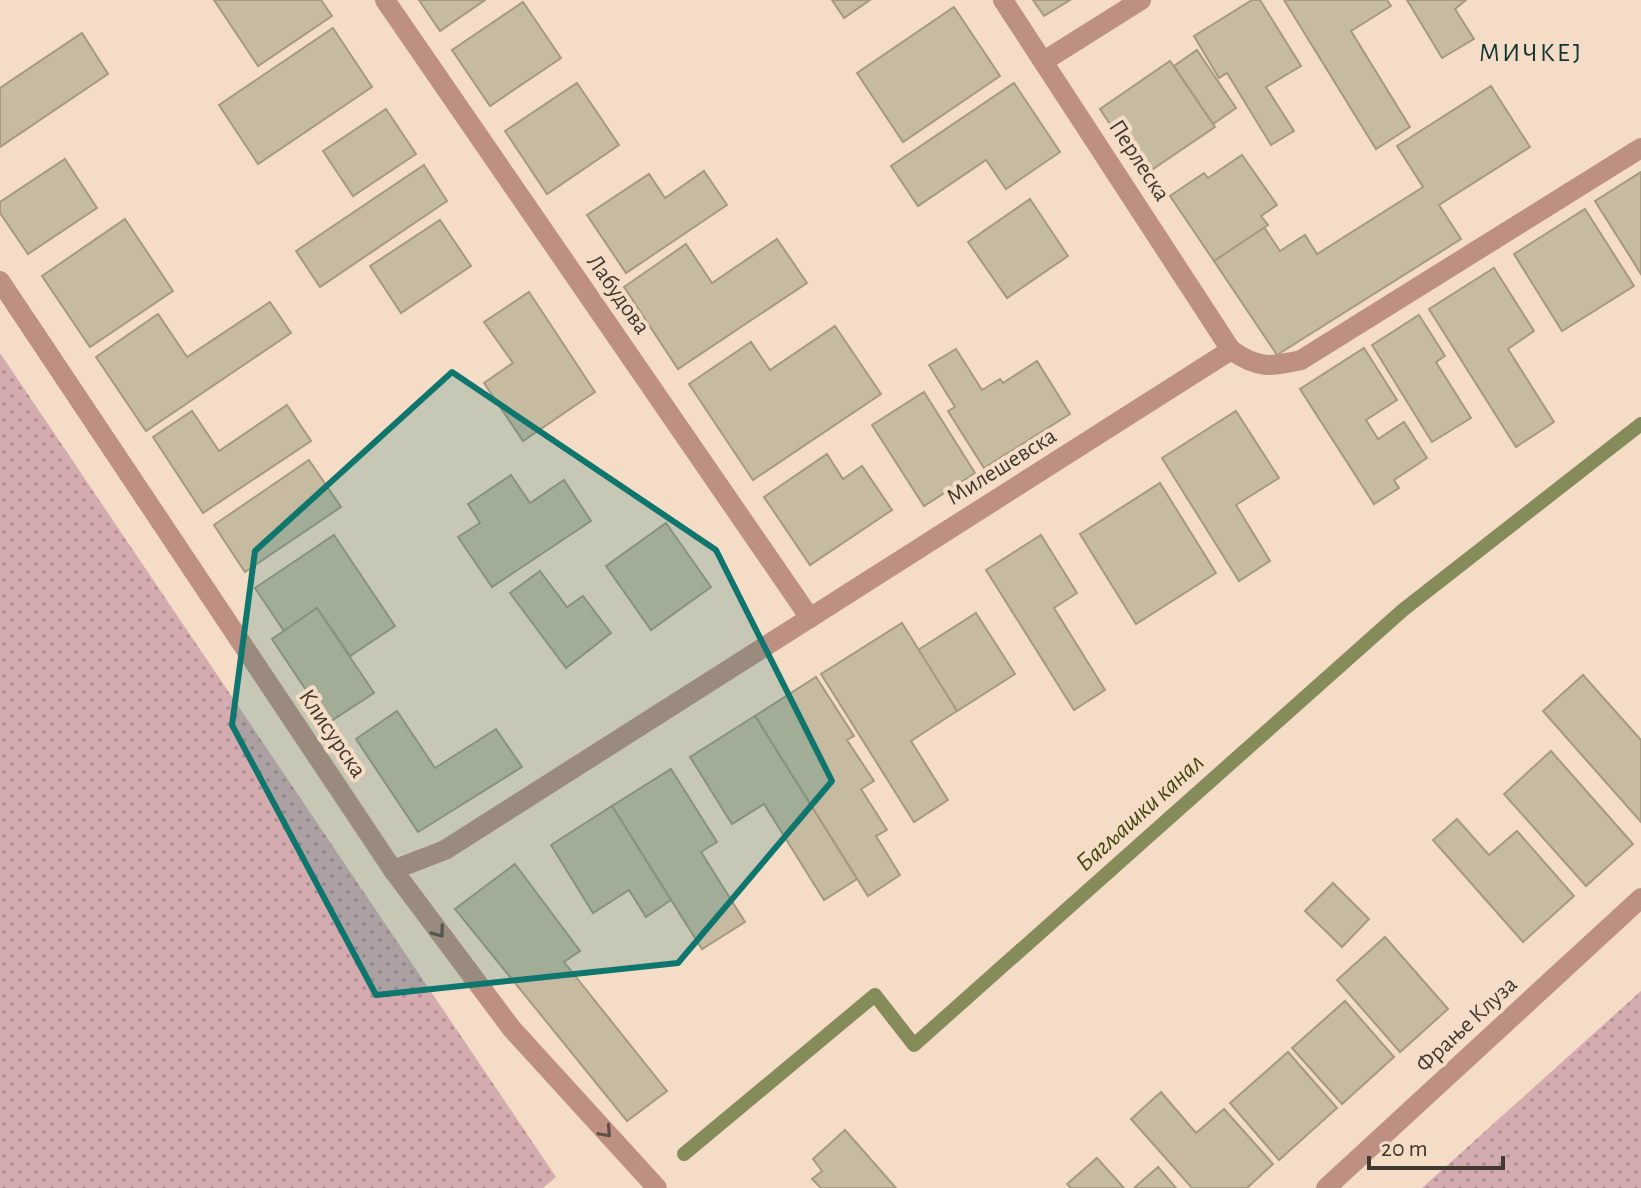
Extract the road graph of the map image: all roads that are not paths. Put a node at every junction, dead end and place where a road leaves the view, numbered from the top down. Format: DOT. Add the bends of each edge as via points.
graph roads {
  1 [pos="385,0"];
  2 [pos="1003,0"];
  3 [pos="1141,0"];
  4 [pos="1044,61"];
  5 [pos="1641,148"];
  6 [pos="0,281"];
  7 [pos="1231,350"];
  8 [pos="810,618"];
  9 [pos="393,870"];
  10 [pos="1641,898"];
  11 [pos="657,1188"];
  12 [pos="1326,1188"];
  1 -- 8 [label="street, Лабудова"];
  2 -- 4 [label="street, Перлеска"];
  3 -- 4 [label="street"];
  4 -- 7 [label="street, Перлеска"];
  5 -- 7 [label="street" via="1301,360 1275,366 1248,362"];
  6 -- 9 [label="street, Клисурска"];
  7 -- 8 [label="street, Милешевска"];
  8 -- 9 [label="street, Милешевска" via="445,850"];
  9 -- 11 [label="street, Клисурска, one-way" via="512,1029"];
  10 -- 12 [label="street, Фрање Клуза"];
}
